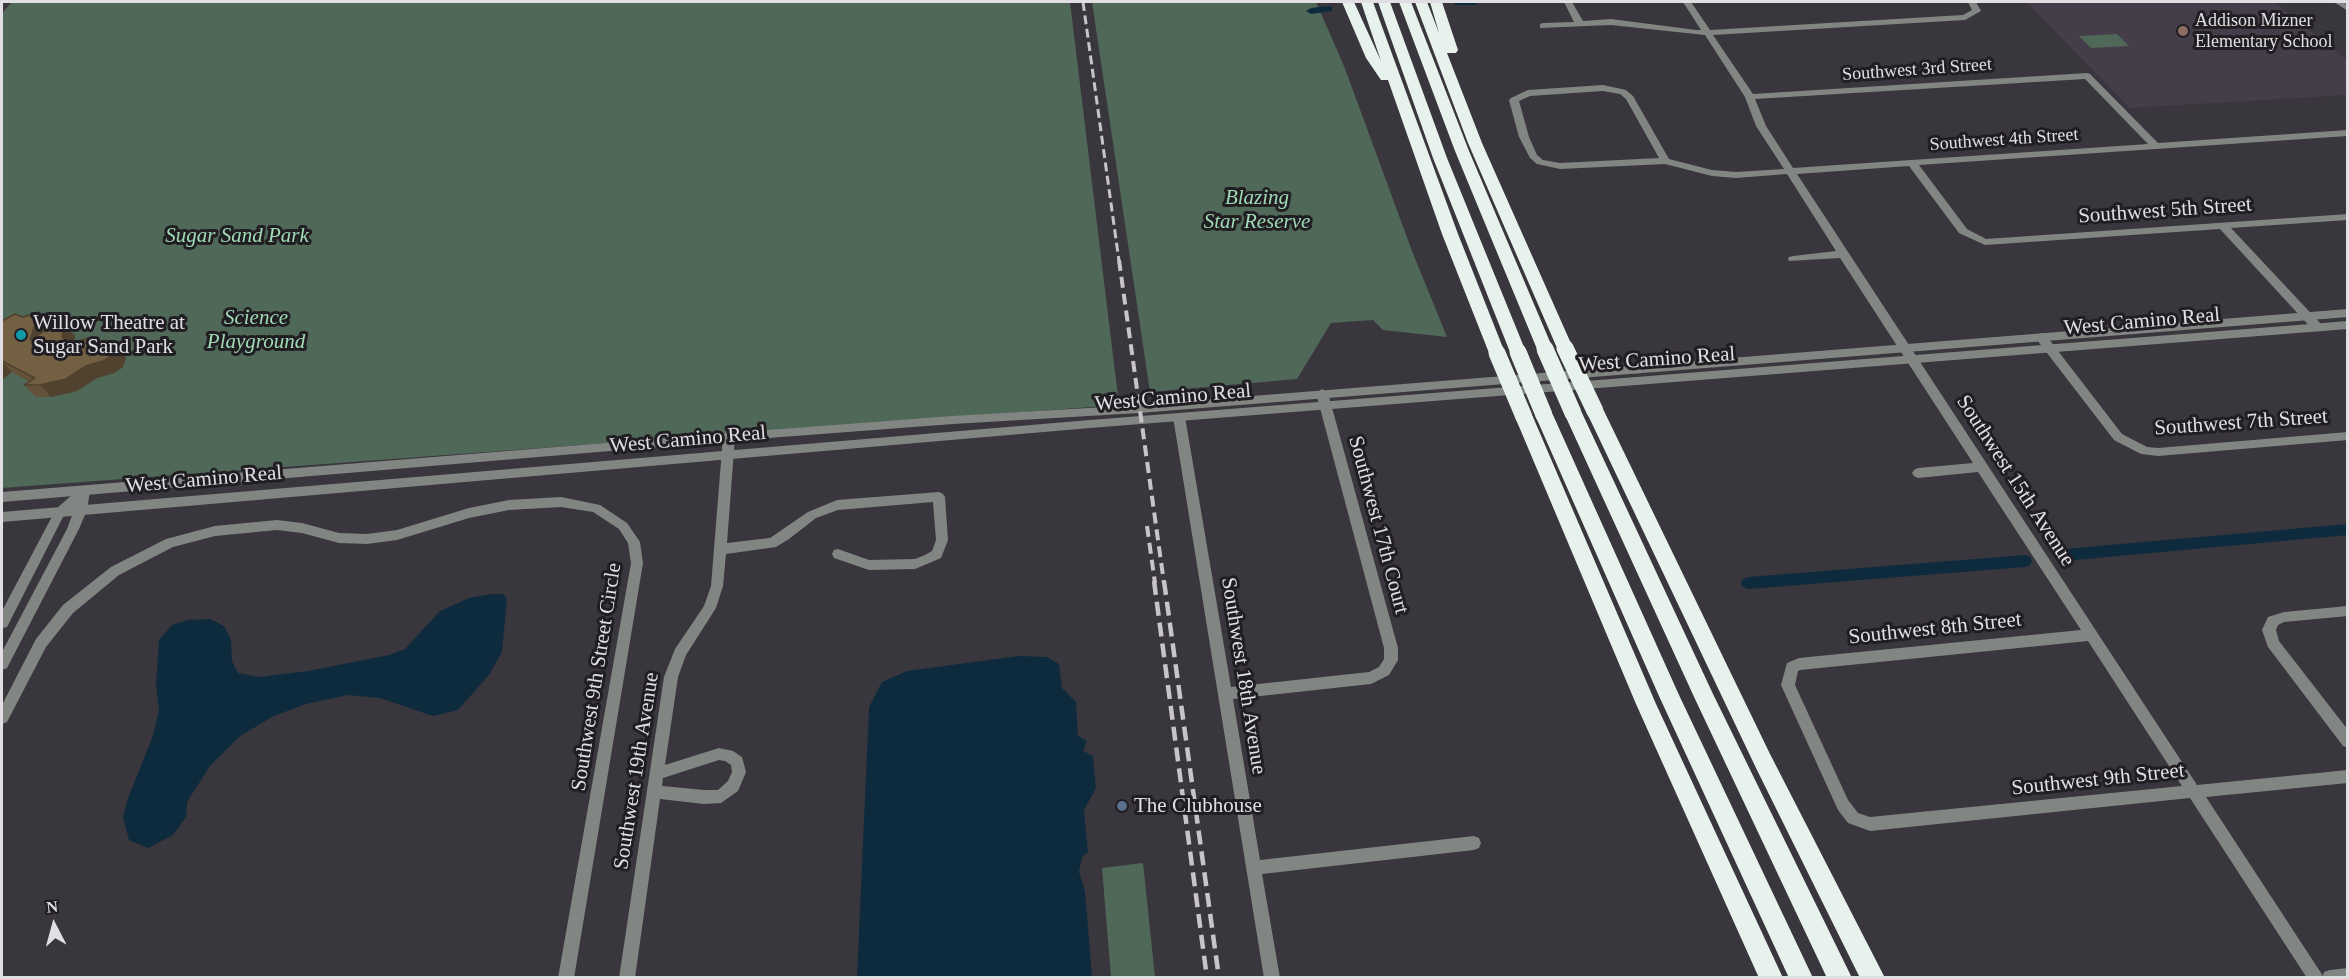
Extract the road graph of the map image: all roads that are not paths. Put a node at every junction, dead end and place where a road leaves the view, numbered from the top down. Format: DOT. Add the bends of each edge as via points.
graph roads {
  1 [pos="1348,2"];
  2 [pos="1367,2"];
  3 [pos="1384,2"];
  4 [pos="1405,2"];
  5 [pos="1421,2"];
  6 [pos="1436,2"];
  7 [pos="1568,2"];
  8 [pos="1687,2"];
  9 [pos="1972,2"];
  10 [pos="2338,2"];
  11 [pos="2348,9"];
  12 [pos="1580,24"];
  13 [pos="1543,26"];
  14 [pos="1707,32"];
  15 [pos="1401,97"];
  16 [pos="1750,97"];
  17 [pos="2348,133"];
  18 [pos="2155,146"];
  19 [pos="1665,161"];
  20 [pos="1911,162"];
  21 [pos="1790,171"];
  22 [pos="1507,214"];
  23 [pos="2348,217"];
  24 [pos="2223,226"];
  25 [pos="1844,254"];
  26 [pos="1793,259"];
  27 [pos="2348,313"];
  28 [pos="2307,316"];
  29 [pos="2348,325"];
  30 [pos="2317,327"];
  31 [pos="2041,337"];
  32 [pos="1903,347"];
  33 [pos="2050,349"];
  34 [pos="1911,360"];
  35 [pos="1324,399"];
  36 [pos="1179,417"];
  37 [pos="2348,436"];
  38 [pos="729,437"];
  39 [pos="726,456"];
  40 [pos="1983,467"];
  41 [pos="1918,473"];
  42 [pos="84,490"];
  43 [pos="2,497"];
  44 [pos="81,510"];
  45 [pos="60,512"];
  46 [pos="2,517"];
  47 [pos="722,549"];
  48 [pos="838,554"];
  49 [pos="2348,611"];
  50 [pos="2,623"];
  51 [pos="2092,635"];
  52 [pos="2,664"];
  53 [pos="1225,694"];
  54 [pos="2,718"];
  55 [pos="2348,742"];
  56 [pos="657,774"];
  57 [pos="2348,776"];
  58 [pos="654,792"];
  59 [pos="2194,792"];
  60 [pos="1853,818"];
  61 [pos="1474,843"];
  62 [pos="1254,868"];
  63 [pos="2348,976"];
  64 [pos="566,978"];
  65 [pos="627,978"];
  66 [pos="1272,978"];
  67 [pos="1771,978"];
  68 [pos="1801,978"];
  69 [pos="1840,978"];
  70 [pos="1873,978"];
  71 [pos="2316,978"];
  72 [pos="2330,978"];
  1 -- 15 [label="highway" via="1373,58"];
  2 -- 15 [label="highway"];
  3 -- 68 [label="highway, bridge" via="1443,166 1544,415"];
  4 -- 69 [label="highway, bridge" via="1466,160 1573,413"];
  5 -- 22 [label="highway"];
  6 -- 22 [label="highway"];
  7 -- 12 [label="street"];
  8 -- 14 [label="street, Southwest 15th Avenue"];
  9 -- 14 [label="street" via="1976,12 1965,17"];
  10 -- 11 [label="street"];
  12 -- 13 [label="street"];
  12 -- 14 [label="street" via="1621,23 1676,32"];
  14 -- 16 [label="street, Southwest 15th Avenue"];
  15 -- 67 [label="highway, bridge" via="1497,353 1646,704"];
  16 -- 18 [label="street, Southwest 3rd Street" via="2087,76"];
  16 -- 21 [label="street, Southwest 15th Avenue" via="1761,126"];
  17 -- 18 [label="street, Southwest 4th Street"];
  18 -- 20 [label="street, Southwest 4th Street"];
  19 -- 19 [label="street, Southwest 4th Street" via="1623,92 1603,88 1539,92 1519,95 1514,100 1524,137 1540,162 1560,166"];
  19 -- 21 [label="street, Southwest 4th Street" via="1724,175"];
  20 -- 21 [label="street, Southwest 4th Street"];
  20 -- 24 [label="street, Southwest 5th Street" via="1963,231 1985,242"];
  21 -- 25 [label="street, Southwest 15th Avenue"];
  22 -- 70 [label="highway, bridge" via="1565,348 1748,732"];
  23 -- 24 [label="street, Southwest 5th Street"];
  24 -- 28 [label="street"];
  25 -- 26 [label="street"];
  25 -- 32 [label="street, Southwest 15th Avenue"];
  27 -- 28 [label="street, West Camino Real"];
  28 -- 30 [label="street"];
  28 -- 31 [label="street, West Camino Real"];
  29 -- 30 [label="street, West Camino Real"];
  30 -- 33 [label="street, West Camino Real"];
  31 -- 32 [label="street, West Camino Real"];
  31 -- 33 [label="street"];
  32 -- 34 [label="street, Southwest 15th Avenue"];
  32 -- 35 [label="street, West Camino Real"];
  33 -- 34 [label="street, West Camino Real"];
  33 -- 37 [label="street, Southwest 7th Street" via="2118,437 2138,449 2158,452"];
  34 -- 35 [label="street, West Camino Real"];
  34 -- 40 [label="street, Southwest 15th Avenue"];
  35 -- 36 [label="street, West Camino Real"];
  35 -- 38 [label="street, West Camino Real"];
  35 -- 53 [label="street, Southwest 17th Court" via="1391,660 1384,671 1371,678"];
  36 -- 39 [label="street, West Camino Real"];
  36 -- 53 [label="street, Southwest 18th Avenue"];
  38 -- 39 [label="street, Southwest 19th Avenue"];
  38 -- 42 [label="street, West Camino Real"];
  39 -- 44 [label="street, West Camino Real"];
  39 -- 47 [label="street, Southwest 19th Avenue"];
  40 -- 41 [label="street"];
  40 -- 51 [label="street, Southwest 15th Avenue"];
  42 -- 43 [label="street, West Camino Real"];
  42 -- 44 [label="street"];
  42 -- 45 [label="street"];
  44 -- 45 [label="street, West Camino Real"];
  44 -- 52 [label="street"];
  45 -- 46 [label="street, West Camino Real"];
  45 -- 50 [label="street"];
  47 -- 48 [label="street" via="772,543 812,515 837,505 939,497 942,540 937,554 915,564 868,565"];
  47 -- 56 [label="street, Southwest 19th Avenue" via="710,608 680,653 671,677"];
  49 -- 55 [label="street" via="2284,617 2273,621 2269,630 2273,643"];
  51 -- 59 [label="street, Southwest 15th Avenue"];
  51 -- 60 [label="street, Southwest 8th Street" via="1792,667 1788,685 1843,805"];
  53 -- 62 [label="street, Southwest 18th Avenue"];
  54 -- 64 [label="street, Southwest 9th Street Circle" via="41,643 68,609 116,571 170,543 215,531 277,525 339,538 367,539 397,535 496,507 561,502 596,508 623,526 633,543 637,562"];
  56 -- 58 [label="street, Southwest 19th Avenue"];
  56 -- 58 [label="street" via="719,754 736,762 739,772 733,786 721,796"];
  57 -- 59 [label="street, Southwest 9th Street"];
  58 -- 65 [label="street, Southwest 19th Avenue"];
  59 -- 60 [label="street, Southwest 9th Street" via="1888,823 1870,824"];
  59 -- 71 [label="street, Southwest 15th Avenue"];
  61 -- 62 [label="street"];
  62 -- 66 [label="street, Southwest 18th Avenue"];
  63 -- 72 [label="street"];
}
